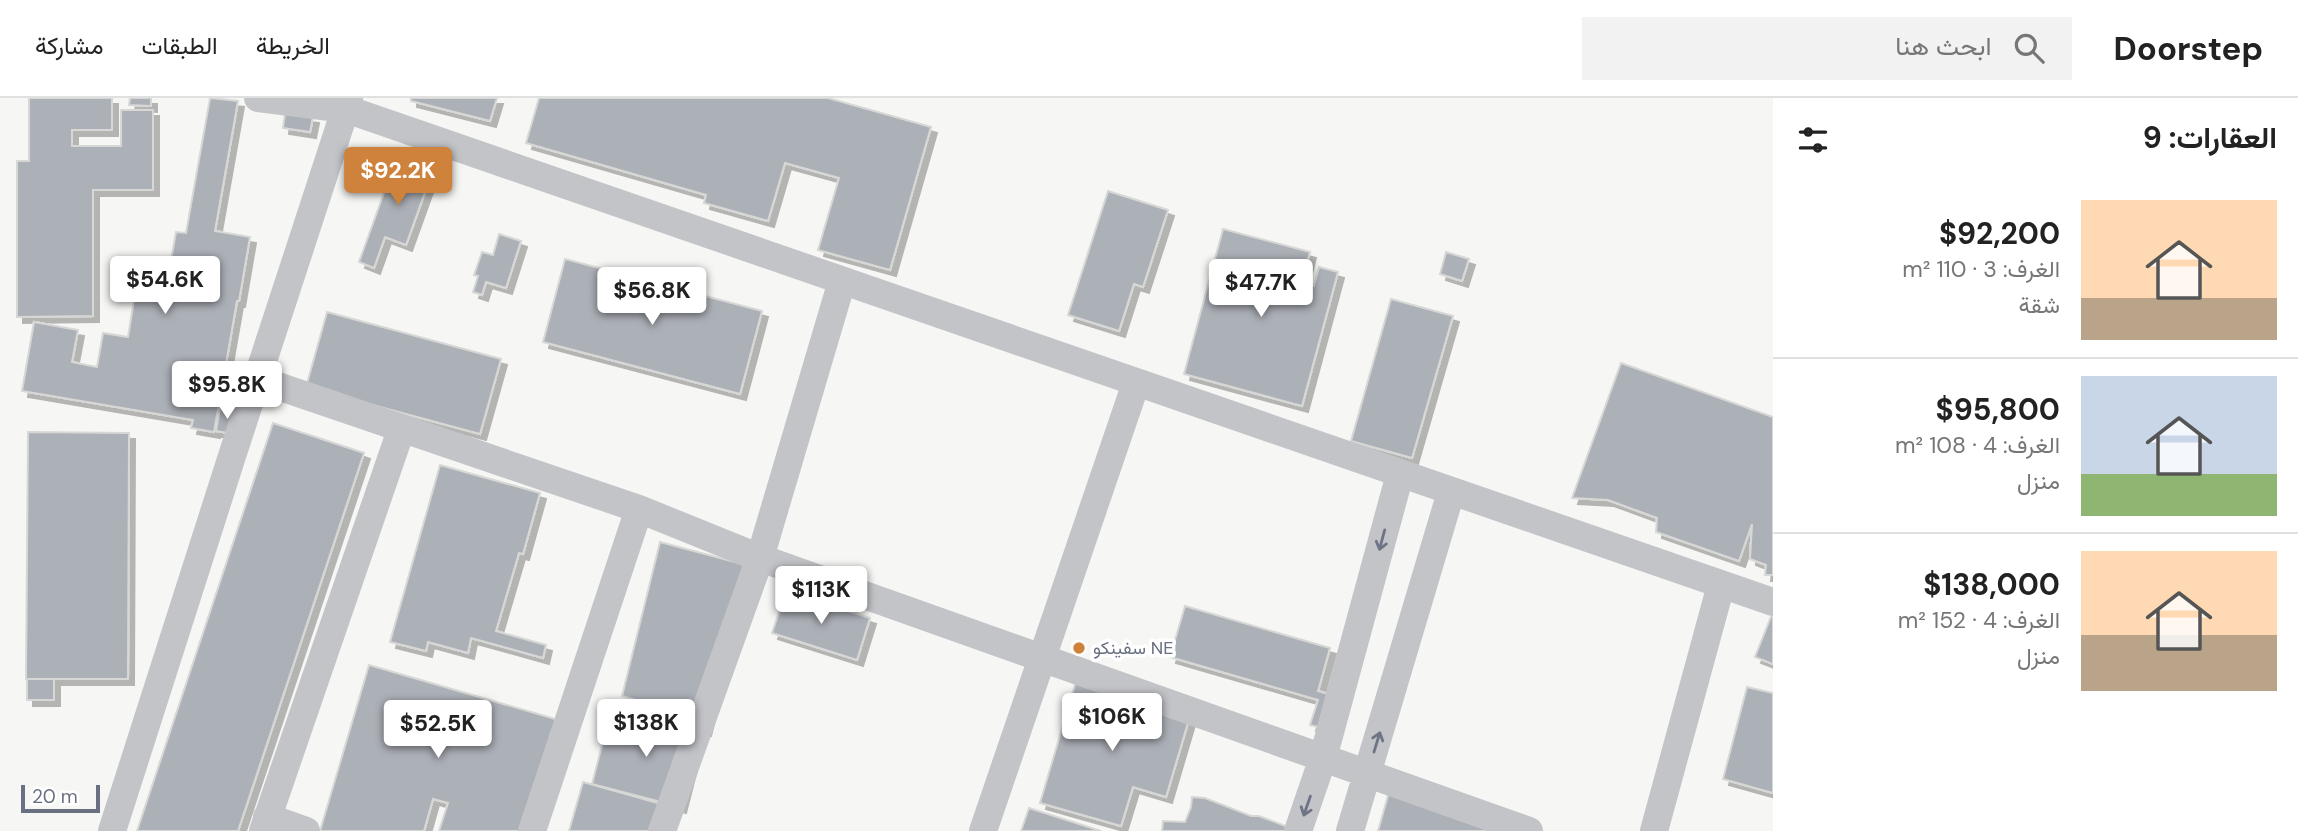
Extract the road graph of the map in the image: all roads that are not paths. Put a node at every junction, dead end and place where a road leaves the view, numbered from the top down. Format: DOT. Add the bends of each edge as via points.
graph roads {
  1 [pos="258,98"];
  2 [pos="348,104"];
  3 [pos="842,281"];
  4 [pos="257,379"];
  5 [pos="1136,383"];
  6 [pos="401,430"];
  7 [pos="1400,474"];
  8 [pos="1451,492"];
  9 [pos="639,509"];
  10 [pos="760,558"];
  11 [pos="1721,584"];
  12 [pos="1773,602"];
  13 [pos="1043,658"];
  14 [pos="1323,758"];
  15 [pos="1368,774"];
  16 [pos="265,824"];
  17 [pos="112,831"];
  18 [pos="306,831"];
  19 [pos="532,831"];
  20 [pos="662,831"];
  21 [pos="983,831"];
  22 [pos="1298,831"];
  23 [pos="1350,831"];
  24 [pos="1529,831"];
  25 [pos="1654,831"];
  1 -- 2 [label="street"];
  2 -- 3 [label="street"];
  2 -- 4 [label="street"];
  3 -- 5 [label="street"];
  3 -- 10 [label="street"];
  4 -- 6 [label="street"];
  4 -- 17 [label="street"];
  5 -- 7 [label="street"];
  5 -- 13 [label="street"];
  6 -- 9 [label="street"];
  6 -- 16 [label="street"];
  7 -- 8 [label="street"];
  7 -- 14 [label="street, one-way"];
  8 -- 11 [label="street"];
  15 -- 8 [label="street, one-way"];
  9 -- 10 [label="street"];
  9 -- 19 [label="street"];
  10 -- 13 [label="street"];
  10 -- 20 [label="street"];
  11 -- 12 [label="street"];
  11 -- 25 [label="street"];
  13 -- 14 [label="street"];
  13 -- 21 [label="street"];
  14 -- 15 [label="street"];
  14 -- 22 [label="street, one-way"];
  15 -- 23 [label="street"];
  15 -- 24 [label="street"];
  16 -- 18 [label="street"];
}
